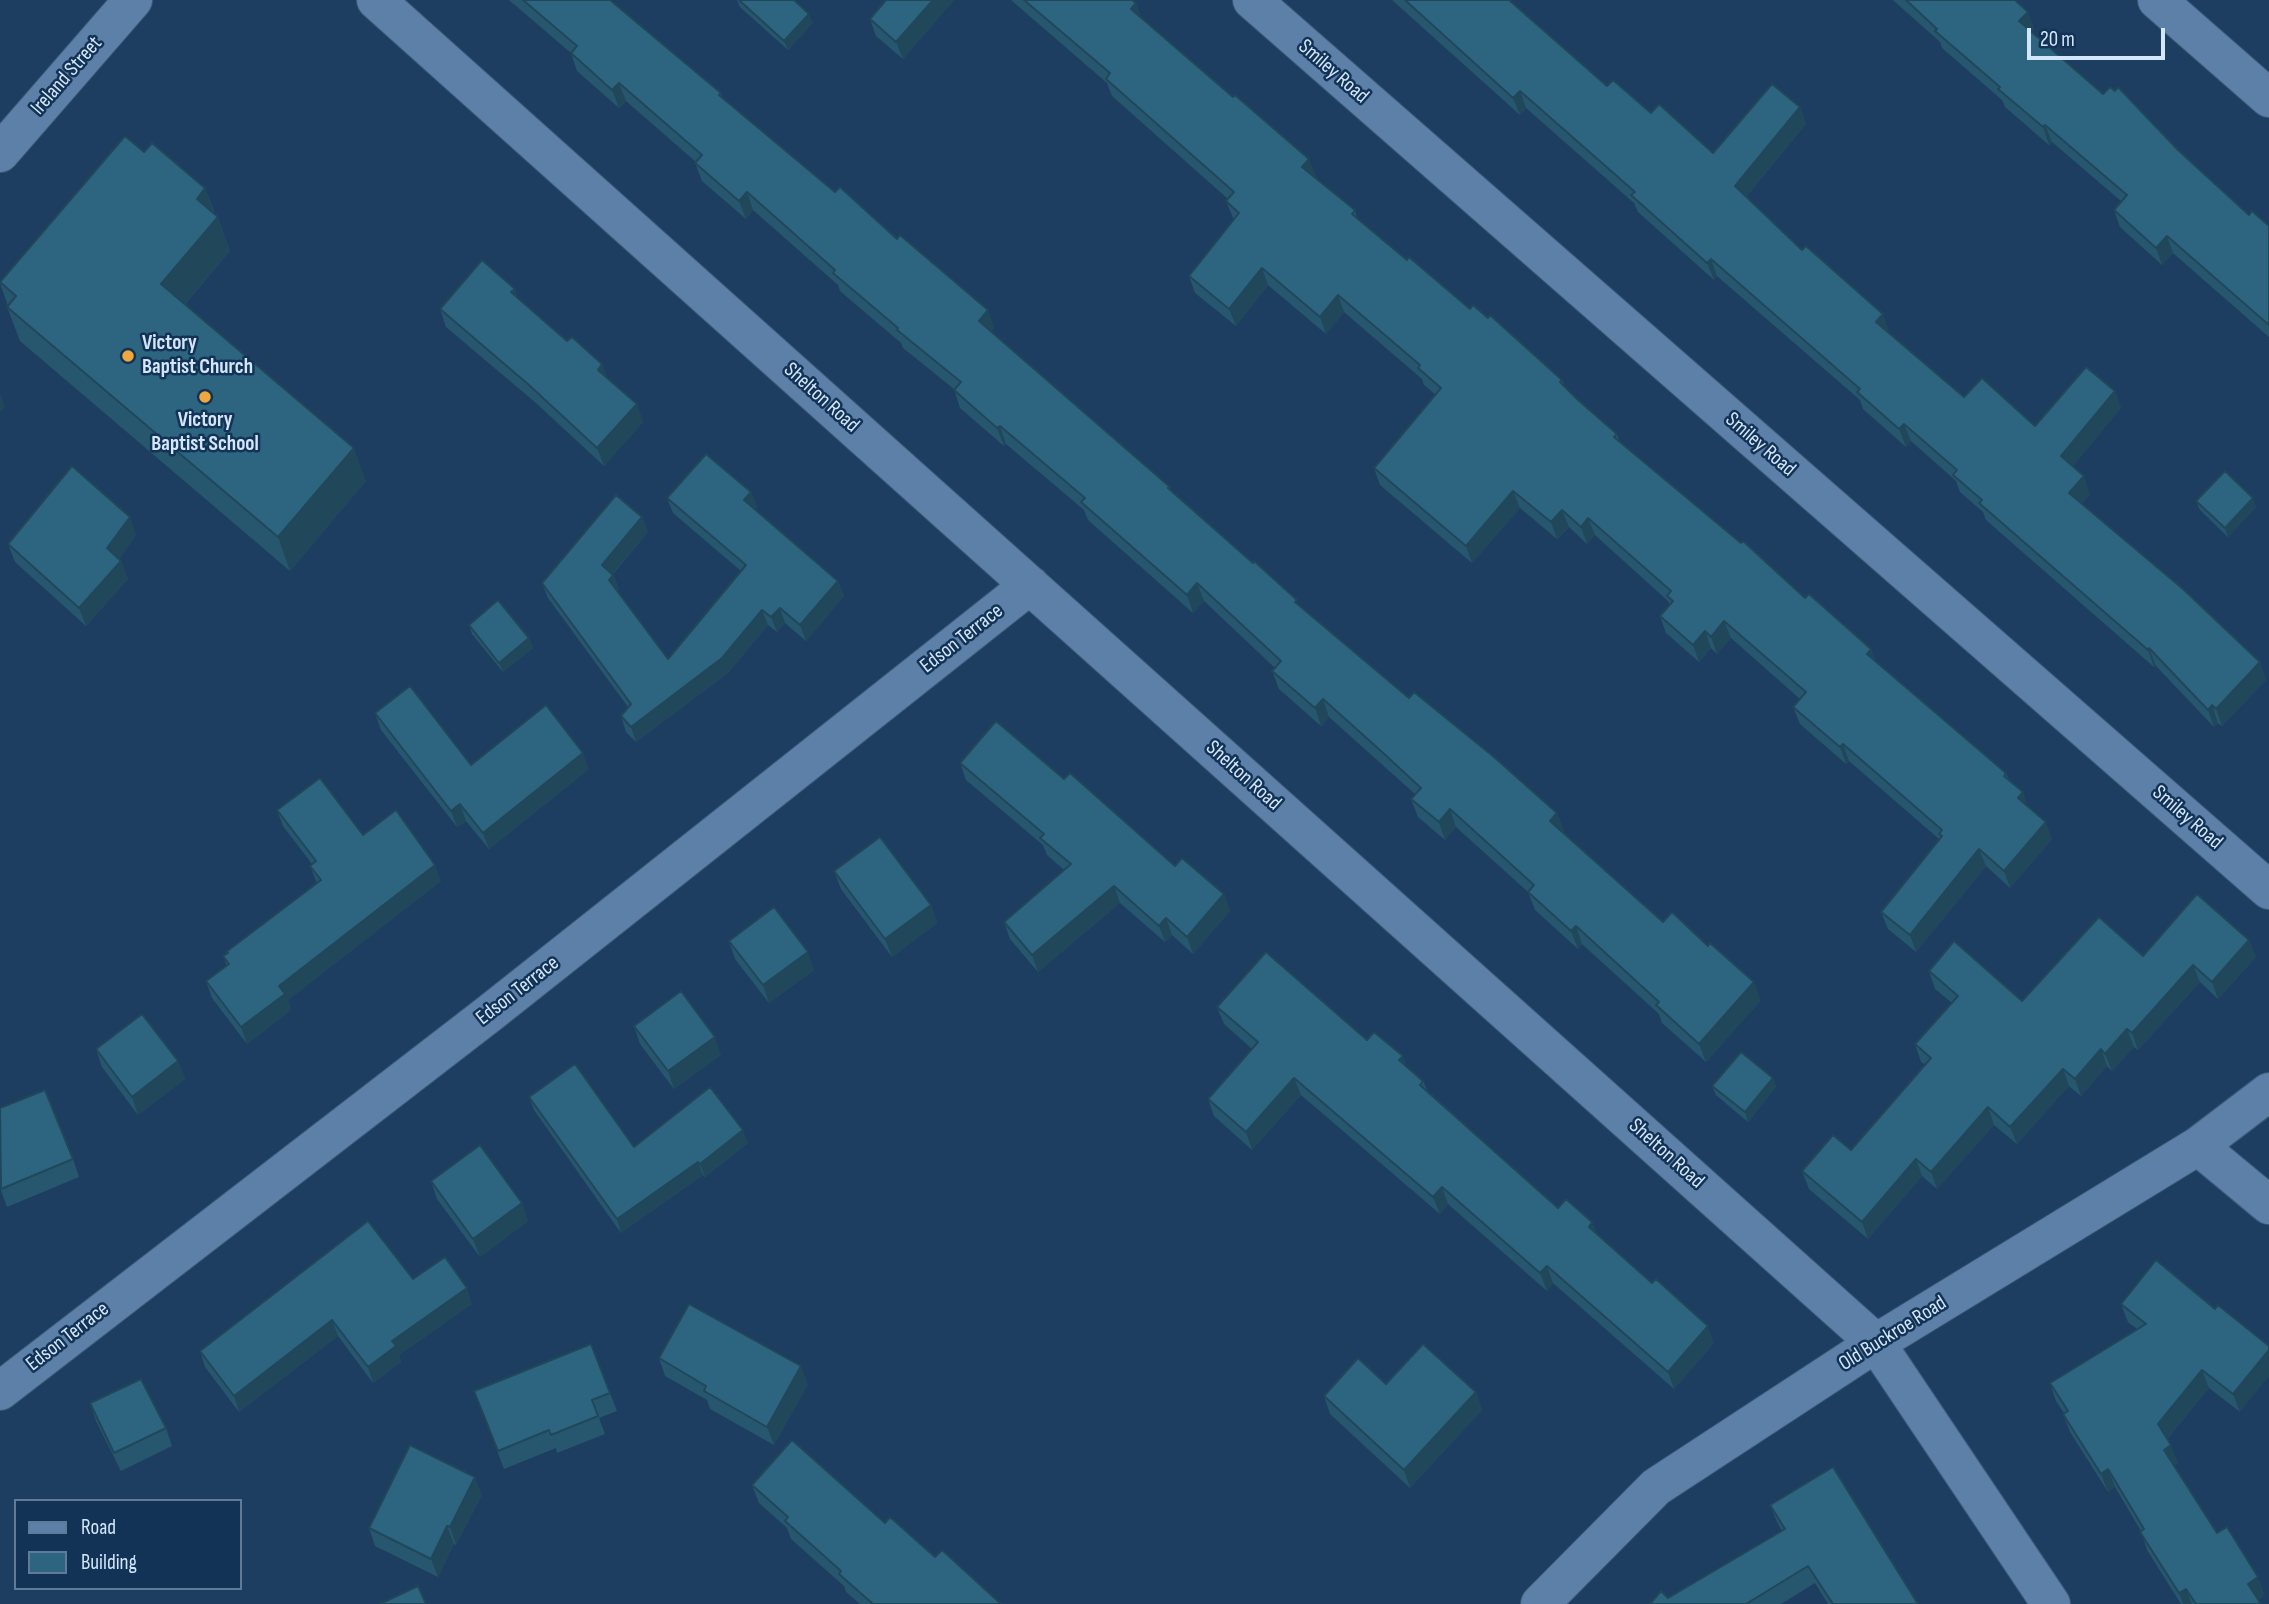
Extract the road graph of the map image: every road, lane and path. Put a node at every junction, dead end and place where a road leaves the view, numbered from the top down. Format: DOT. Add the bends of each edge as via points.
graph roads {
  1 [pos="133,0"];
  2 [pos="376,0"];
  3 [pos="1252,0"];
  4 [pos="2157,0"];
  5 [pos="2269,98"];
  6 [pos="0,153"];
  7 [pos="1030,586"];
  8 [pos="2269,890"];
  9 [pos="2269,1092"];
  10 [pos="2198,1146"];
  11 [pos="2269,1205"];
  12 [pos="1876,1343"];
  13 [pos="0,1391"];
  14 [pos="1540,1604"];
  15 [pos="2051,1604"];
  1 -- 6 [label="street, Ireland Street"];
  2 -- 7 [label="street, Shelton Road"];
  3 -- 8 [label="street, Smiley Road"];
  4 -- 5 [label="street"];
  7 -- 12 [label="street, Shelton Road"];
  7 -- 13 [label="street, Edson Terrace" via="490,1013"];
  9 -- 10 [label="street, Old Buckroe Road"];
  10 -- 11 [label="street"];
  10 -- 12 [label="street, Old Buckroe Road"];
  12 -- 14 [label="street, Old Buckroe Road" via="1656,1487"];
  12 -- 15 [label="street, Shelton Road"];
}
